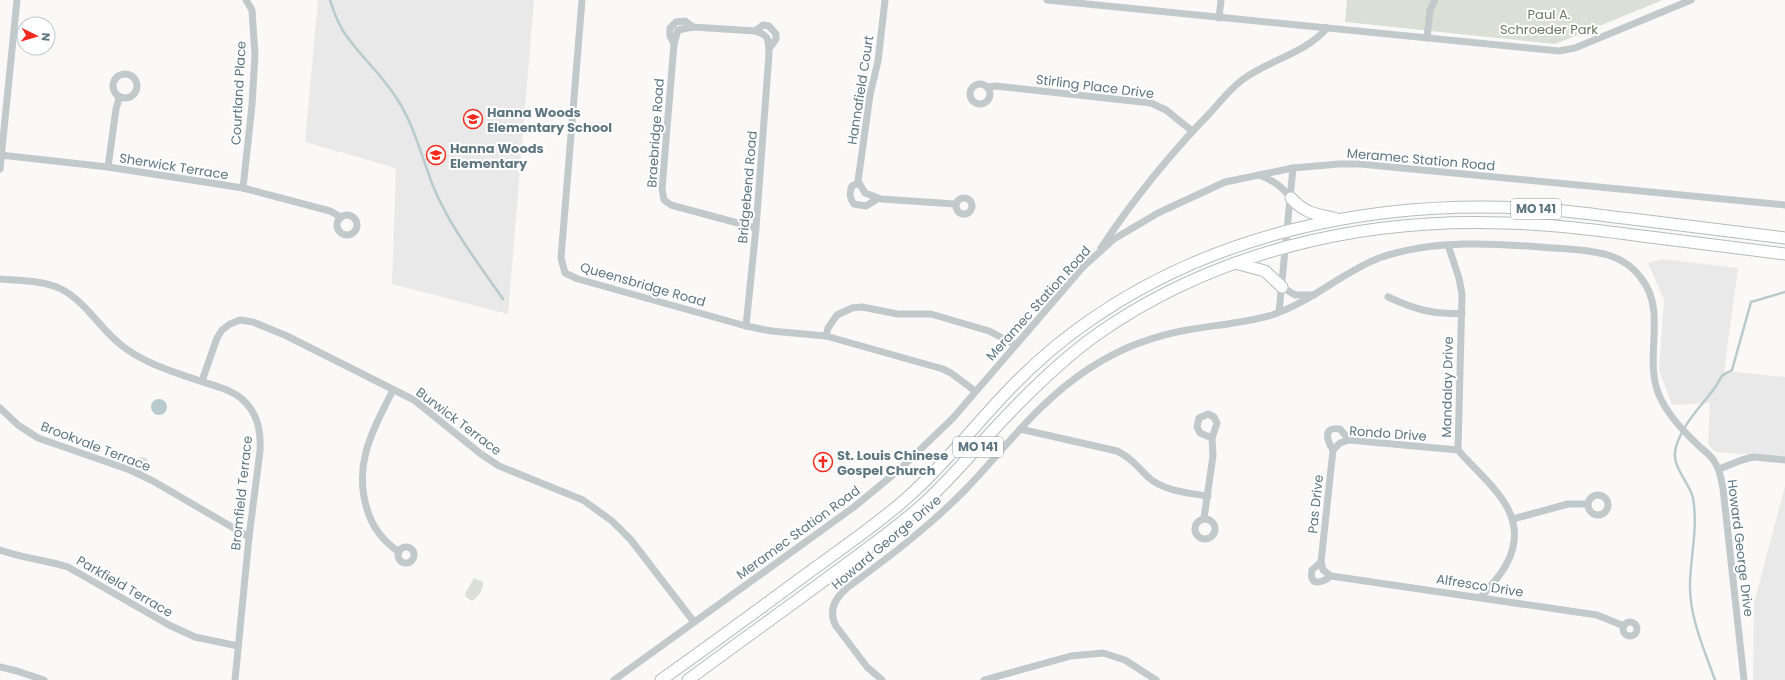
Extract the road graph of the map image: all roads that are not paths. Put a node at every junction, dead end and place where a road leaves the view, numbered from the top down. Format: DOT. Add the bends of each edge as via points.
graph roads {
  1 [pos="17,0"];
  2 [pos="246,0"];
  3 [pos="582,0"];
  4 [pos="885,0"];
  5 [pos="1047,0"];
  6 [pos="1220,0"];
  7 [pos="1435,0"];
  8 [pos="1691,0"];
  9 [pos="1062,1"];
  10 [pos="1219,18"];
  11 [pos="693,27"];
  12 [pos="1327,28"];
  13 [pos="678,30"];
  14 [pos="1427,38"];
  15 [pos="674,44"];
  16 [pos="987,87"];
  17 [pos="119,98"];
  18 [pos="1192,131"];
  19 [pos="1,155"];
  20 [pos="108,168"];
  21 [pos="1293,168"];
  22 [pos="0,169"];
  23 [pos="1259,175"];
  24 [pos="859,183"];
  25 [pos="243,188"];
  26 [pos="877,198"];
  27 [pos="1290,198"];
  28 [pos="955,204"];
  29 [pos="1785,205"];
  30 [pos="341,217"];
  31 [pos="1339,219"];
  32 [pos="756,228"];
  33 [pos="1287,230"];
  34 [pos="1785,238"];
  35 [pos="1448,245"];
  36 [pos="1286,247"];
  37 [pos="1764,251"];
  38 [pos="1097,254"];
  39 [pos="1785,254"];
  40 [pos="1785,260"];
  41 [pos="1234,263"];
  42 [pos="0,279"];
  43 [pos="1282,287"];
  44 [pos="1315,295"];
  45 [pos="1388,297"];
  46 [pos="1279,312"];
  47 [pos="1462,313"];
  48 [pos="746,326"];
  49 [pos="826,336"];
  50 [pos="1016,345"];
  51 [pos="202,381"];
  52 [pos="393,390"];
  53 [pos="975,390"];
  54 [pos="0,408"];
  55 [pos="1020,429"];
  56 [pos="1212,438"];
  57 [pos="1349,440"];
  58 [pos="1333,450"];
  59 [pos="1458,450"];
  60 [pos="1785,460"];
  61 [pos="1719,469"];
  62 [pos="1208,496"];
  63 [pos="1588,504"];
  64 [pos="1204,518"];
  65 [pos="1513,520"];
  66 [pos="249,537"];
  67 [pos="0,550"];
  68 [pos="399,552"];
  69 [pos="1321,562"];
  70 [pos="1331,576"];
  71 [pos="1481,597"];
  72 [pos="694,622"];
  73 [pos="1624,626"];
  74 [pos="238,646"];
  75 [pos="0,667"];
  76 [pos="44,680"];
  77 [pos="235,680"];
  78 [pos="614,680"];
  79 [pos="661,680"];
  80 [pos="688,680"];
  81 [pos="882,680"];
  82 [pos="984,680"];
  83 [pos="1156,680"];
  84 [pos="1744,680"];
  1 -- 19 [label="street"];
  2 -- 25 [label="street, Courtland Place" via="252,10 255,55"];
  3 -- 48 [label="street, Queensbridge Road" via="561,258 565,273 578,279"];
  4 -- 24 [label="street, Hannafield Court"];
  5 -- 9 [label="street"];
  6 -- 10 [label="street"];
  7 -- 14 [label="street" via="1430,10"];
  8 -- 14 [label="street" via="1565,51"];
  9 -- 10 [label="street"];
  10 -- 12 [label="street"];
  11 -- 13 [label="street, Bridgebend Road"];
  11 -- 15 [label="street, Braebridge Road" via="685,21 676,22 670,28"];
  11 -- 32 [label="street, Bridgebend Road" via="755,31 764,33 768,38"];
  12 -- 14 [label="street"];
  12 -- 18 [label="street" via="1310,44 1240,81"];
  13 -- 15 [label="street, Braebridge Road"];
  15 -- 32 [label="street, Braebridge Road" via="662,189 664,200 671,205"];
  16 -- 18 [label="street, Stirling Place Drive" via="1151,103 1166,110"];
  17 -- 20 [label="street"];
  18 -- 38 [label="street" via="1124,213"];
  19 -- 20 [label="street, Sherwick Terrace"];
  19 -- 22 [label="street"];
  20 -- 25 [label="street, Sherwick Terrace"];
  21 -- 23 [label="street, Meramec Station Road"];
  21 -- 27 [label="street"];
  21 -- 29 [label="street, Meramec Station Road" via="1360,164"];
  23 -- 27 [label="street" via="1276,182"];
  23 -- 38 [label="street, Meramec Station Road" via="1225,182 1158,213 1114,240"];
  24 -- 26 [label="street" via="865,193"];
  24 -- 26 [label="street, Hannafield Court" via="852,186 850,192 854,204 866,206"];
  25 -- 30 [label="street, Sherwick Terrace" via="330,211"];
  26 -- 28 [label="street, Hannafield Court"];
  27 -- 31 [label="highway" via="1308,212"];
  27 -- 33 [label="street"];
  31 -- 33 [label="highway, MO 141"];
  31 -- 34 [label="highway, MO 141" via="1445,207 1520,208"];
  32 -- 48 [label="street, Bridgebend Road"];
  33 -- 36 [label="street"];
  33 -- 79 [label="highway, MO 141" via="1232,247 1181,268 1132,293 1086,323 1023,376 934,472 894,509"];
  35 -- 44 [label="street, Howard George Drive" via="1410,249 1377,259 1354,270"];
  35 -- 47 [label="street, Mandalay Drive" via="1459,278"];
  35 -- 61 [label="street, Howard George Drive" via="1509,245 1564,249 1607,255 1631,267 1652,296 1655,314 1652,356 1654,381 1663,403 1679,425 1713,458"];
  36 -- 37 [label="highway, MO 141" via="1393,227 1503,222 1577,228"];
  36 -- 41 [label="highway, MO 141"];
  36 -- 43 [label="street"];
  37 -- 39 [label="highway, MO 141"];
  37 -- 40 [label="highway"];
  38 -- 50 [label="street, Meramec Station Road"];
  41 -- 43 [label="highway" via="1265,271"];
  41 -- 80 [label="highway, MO 141" via="1182,284 1143,305 1075,351 1034,388 939,489 909,516"];
  42 -- 51 [label="street, Bromfield Terrace" via="48,284 63,290 125,348 158,366"];
  43 -- 44 [label="street" via="1295,295"];
  43 -- 46 [label="street"];
  44 -- 46 [label="street, Howard George Drive"];
  45 -- 47 [label="street" via="1428,312"];
  46 -- 55 [label="street, Howard George Drive" via="1247,321 1184,330 1122,350 1076,378 1046,402"];
  47 -- 59 [label="street, Mandalay Drive"];
  48 -- 49 [label="street, Queensbridge Road"];
  49 -- 50 [label="street" via="837,315 852,308 862,307 898,314 931,314 989,330"];
  49 -- 53 [label="street, Queensbridge Road" via="951,372"];
  50 -- 53 [label="street, Meramec Station Road"];
  51 -- 52 [label="street, Burwick Terrace" via="217,338 222,330 240,320 253,322 287,336"];
  51 -- 66 [label="street, Bromfield Terrace" via="229,390 242,399 258,422 260,451"];
  52 -- 68 [label="street" via="365,450 362,486 374,527 386,542"];
  52 -- 72 [label="street, Burwick Terrace" via="414,400 499,466 583,500 612,521 631,540"];
  53 -- 72 [label="street, Meramec Station Road" via="929,443 860,503"];
  54 -- 66 [label="street, Brookvale Terrace" via="18,425 38,438 130,470"];
  55 -- 62 [label="street" via="1117,451 1160,484"];
  55 -- 81 [label="street, Howard George Drive" via="931,523 841,593 833,607 836,626 867,668"];
  56 -- 62 [label="street" via="1213,456"];
  57 -- 58 [label="street, Rondo Drive" via="1340,442"];
  57 -- 58 [label="street, Pas Drive" via="1340,429 1330,431 1327,440"];
  57 -- 59 [label="street, Rondo Drive"];
  58 -- 69 [label="street, Pas Drive"];
  59 -- 65 [label="street, Mandalay Drive" via="1493,487 1510,511"];
  60 -- 61 [label="street" via="1753,457"];
  61 -- 84 [label="street, Howard George Drive"];
  62 -- 64 [label="street"];
  63 -- 65 [label="street" via="1568,504"];
  65 -- 71 [label="street, Mandalay Drive" via="1513,549 1501,573"];
  66 -- 74 [label="street, Bromfield Terrace"];
  67 -- 74 [label="street, Parkfield Terrace" via="68,567 169,625 195,637"];
  69 -- 70 [label="street, Pas Drive" via="1324,570"];
  69 -- 70 [label="street, Alfresco Drive" via="1312,570 1314,580 1320,583"];
  70 -- 71 [label="street, Alfresco Drive"];
  71 -- 73 [label="street, Alfresco Drive" via="1597,615"];
  72 -- 78 [label="street, Meramec Station Road"];
  74 -- 77 [label="street, Bromfield Terrace"];
  75 -- 76 [label="street"];
  82 -- 83 [label="street" via="1071,656 1103,653 1125,660"];
}
